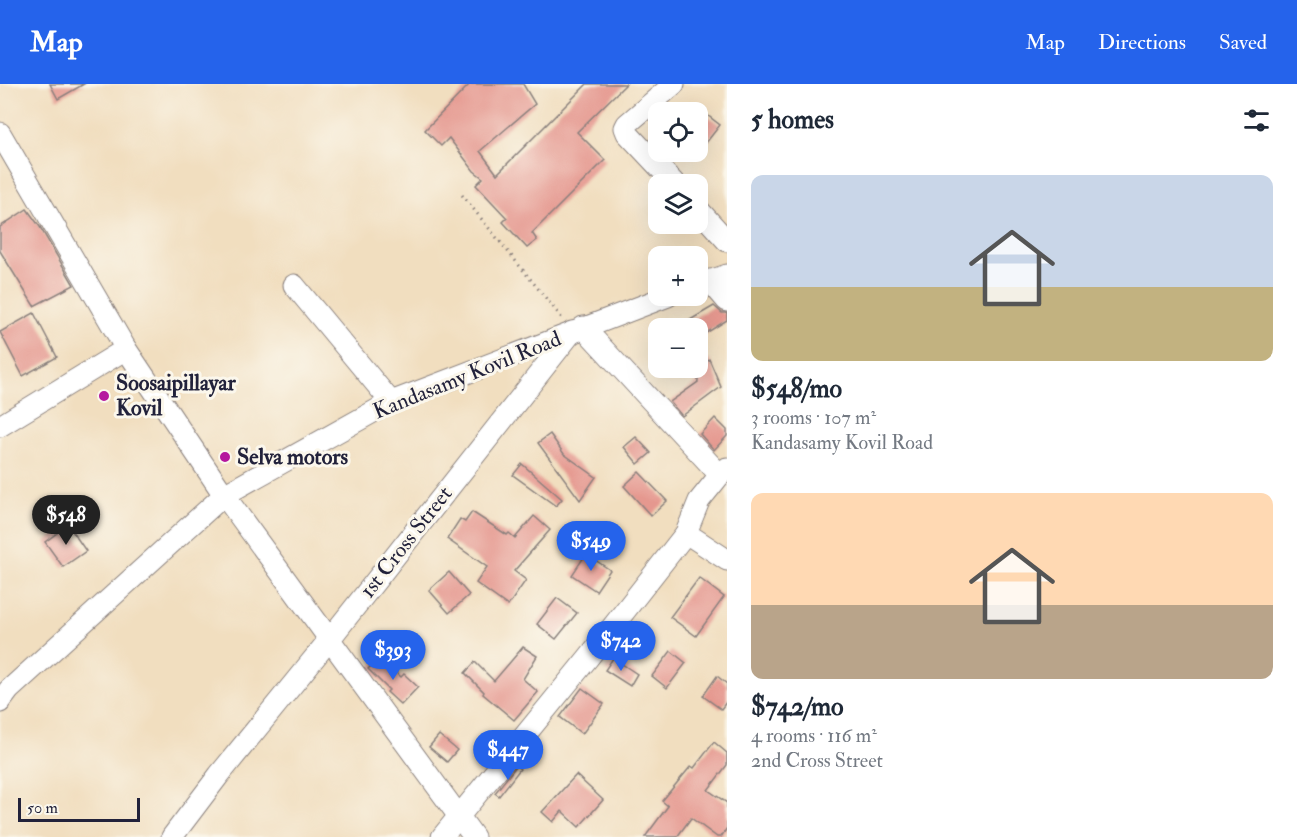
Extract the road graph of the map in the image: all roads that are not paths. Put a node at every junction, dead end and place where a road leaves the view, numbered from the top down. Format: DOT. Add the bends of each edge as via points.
graph roads {
  1 [pos="674,84"];
  2 [pos="0,133"];
  3 [pos="665,174"];
  4 [pos="708,220"];
  5 [pos="727,240"];
  6 [pos="711,280"];
  7 [pos="294,285"];
  8 [pos="727,301"];
  9 [pos="648,303"];
  10 [pos="578,329"];
  11 [pos="126,349"];
  12 [pos="391,402"];
  13 [pos="0,426"];
  14 [pos="724,472"];
  15 [pos="224,495"];
  16 [pos="686,533"];
  17 [pos="727,560"];
  18 [pos="329,640"];
  19 [pos="0,702"];
  20 [pos="458,816"];
  21 [pos="172,837"];
  22 [pos="442,837"];
  23 [pos="474,837"];
  1 -- 3 [label="street" via="625,128"];
  2 -- 11 [label="street"];
  4 -- 5 [label="street"];
  6 -- 8 [label="street"];
  7 -- 12 [label="street"];
  9 -- 10 [label="street, Kandasamy Kovil Road"];
  10 -- 12 [label="street, Kandasamy Kovil Road"];
  10 -- 14 [label="street"];
  10 -- 18 [label="street, 1st Cross Street"];
  11 -- 13 [label="street"];
  11 -- 15 [label="street"];
  12 -- 15 [label="street, Kandasamy Kovil Road"];
  14 -- 16 [label="street" via="699,501"];
  15 -- 18 [label="street"];
  15 -- 19 [label="street, Kandasamy Kovil Road"];
  16 -- 17 [label="street"];
  16 -- 20 [label="street"];
  18 -- 20 [label="street"];
  18 -- 21 [label="street, 1st Cross Street"];
  20 -- 22 [label="street"];
  20 -- 23 [label="street"];
}
